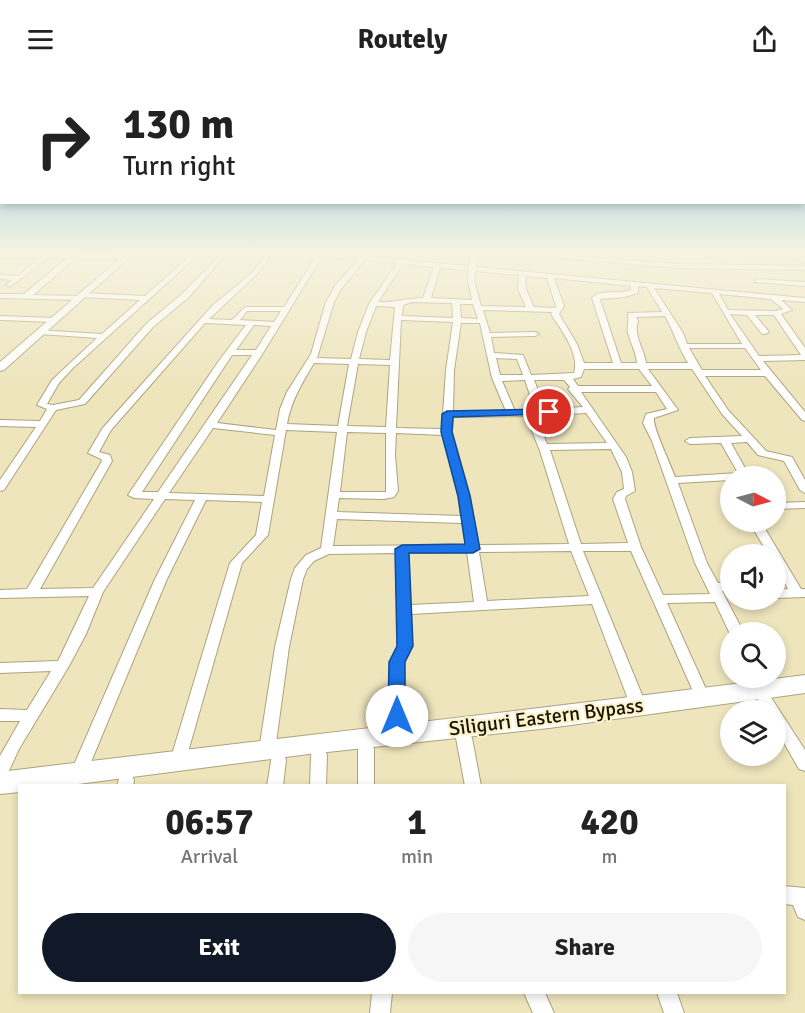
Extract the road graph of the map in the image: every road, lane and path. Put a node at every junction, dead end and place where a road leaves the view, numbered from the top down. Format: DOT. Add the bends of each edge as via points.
graph roads {
  1 [pos="146,298"];
  2 [pos="78,299"];
  3 [pos="182,299"];
  4 [pos="226,299"];
  5 [pos="292,299"];
  6 [pos="332,299"];
  7 [pos="377,299"];
  8 [pos="476,299"];
  9 [pos="526,299"];
  10 [pos="556,299"];
  11 [pos="596,299"];
  12 [pos="658,299"];
  13 [pos="715,299"];
  14 [pos="775,299"];
  15 [pos="789,299"];
  16 [pos="792,299"];
  17 [pos="426,300"];
  18 [pos="805,300"];
  19 [pos="456,301"];
  20 [pos="399,303"];
  21 [pos="373,304"];
  22 [pos="478,305"];
  23 [pos="805,308"];
  24 [pos="285,309"];
  25 [pos="531,310"];
  26 [pos="555,310"];
  27 [pos="725,312"];
  28 [pos="750,313"];
  29 [pos="776,313"];
  30 [pos="668,314"];
  31 [pos="0,318"];
  32 [pos="397,318"];
  33 [pos="54,320"];
  34 [pos="457,320"];
  35 [pos="203,321"];
  36 [pos="483,321"];
  37 [pos="234,322"];
  38 [pos="252,323"];
  39 [pos="275,324"];
  40 [pos="40,332"];
  41 [pos="765,332"];
  42 [pos="535,334"];
  43 [pos="486,335"];
  44 [pos="102,336"];
  45 [pos="801,343"];
  46 [pos="684,346"];
  47 [pos="748,346"];
  48 [pos="230,352"];
  49 [pos="259,353"];
  50 [pos="805,355"];
  51 [pos="490,356"];
  52 [pos="759,359"];
  53 [pos="311,360"];
  54 [pos="354,362"];
  55 [pos="394,363"];
  56 [pos="580,366"];
  57 [pos="618,366"];
  58 [pos="642,366"];
  59 [pos="0,368"];
  60 [pos="697,369"];
  61 [pos="767,373"];
  62 [pos="526,377"];
  63 [pos="567,377"];
  64 [pos="496,378"];
  65 [pos="573,389"];
  66 [pos="658,389"];
  67 [pos="535,395"];
  68 [pos="53,408"];
  69 [pos="587,410"];
  70 [pos="530,413"];
  71 [pos="447,414"];
  72 [pos="512,414"];
  73 [pos="805,418"];
  74 [pos="0,423"];
  75 [pos="41,423"];
  76 [pos="211,425"];
  77 [pos="343,429"];
  78 [pos="280,430"];
  79 [pos="391,430"];
  80 [pos="447,432"];
  81 [pos="750,439"];
  82 [pos="724,440"];
  83 [pos="690,441"];
  84 [pos="614,446"];
  85 [pos="543,447"];
  86 [pos="801,471"];
  87 [pos="671,480"];
  88 [pos="0,488"];
  89 [pos="805,489"];
  90 [pos="335,495"];
  91 [pos="161,496"];
  92 [pos="202,497"];
  93 [pos="267,499"];
  94 [pos="805,505"];
  95 [pos="786,506"];
  96 [pos="332,515"];
  97 [pos="468,520"];
  98 [pos="576,548"];
  99 [pos="635,548"];
  100 [pos="402,549"];
  101 [pos="473,549"];
  102 [pos="327,550"];
  103 [pos="786,572"];
  104 [pos="720,591"];
  105 [pos="97,592"];
  106 [pos="716,592"];
  107 [pos="801,593"];
  108 [pos="0,594"];
  109 [pos="31,594"];
  110 [pos="786,594"];
  111 [pos="657,599"];
  112 [pos="596,600"];
  113 [pos="482,606"];
  114 [pos="404,610"];
  115 [pos="731,622"];
  116 [pos="62,666"];
  117 [pos="0,668"];
  118 [pos="805,684"];
  119 [pos="805,694"];
  120 [pos="703,698"];
  121 [pos="768,699"];
  122 [pos="639,706"];
  123 [pos="0,715"];
  124 [pos="30,716"];
  125 [pos="397,734"];
  126 [pos="464,738"];
  127 [pos="366,749"];
  128 [pos="273,755"];
  129 [pos="319,755"];
  130 [pos="178,761"];
  131 [pos="805,764"];
  132 [pos="0,772"];
  133 [pos="77,780"];
  134 [pos="0,783"];
  135 [pos="126,783"];
  136 [pos="274,784"];
  137 [pos="318,784"];
  138 [pos="366,784"];
  139 [pos="473,784"];
  140 [pos="18,793"];
  141 [pos="0,795"];
  142 [pos="382,994"];
  143 [pos="534,994"];
  144 [pos="667,994"];
  145 [pos="380,1013"];
  146 [pos="544,1013"];
  147 [pos="674,1013"];
  1 -- 44 [label="street"];
  2 -- 33 [label="street"];
  3 -- 68 [label="street" via="150,325 82,402"];
  4 -- 35 [label="street"];
  5 -- 24 [label="street"];
  6 -- 53 [label="street"];
  7 -- 21 [label="street"];
  8 -- 22 [label="street"];
  9 -- 25 [label="street"];
  10 -- 26 [label="street" via="560,306"];
  11 -- 57 [label="street"];
  12 -- 30 [label="street"];
  13 -- 27 [label="street"];
  14 -- 29 [label="street" via="788,310"];
  15 -- 16 [label="street"];
  16 -- 18 [label="street"];
  16 -- 23 [label="street"];
  17 -- 19 [label="street"];
  17 -- 20 [label="street"];
  19 -- 22 [label="street"];
  19 -- 34 [label="street"];
  20 -- 21 [label="street"];
  20 -- 32 [label="street"];
  21 -- 54 [label="street"];
  22 -- 25 [label="street"];
  22 -- 36 [label="street"];
  24 -- 37 [label="street" via="245,309"];
  24 -- 39 [label="street"];
  25 -- 26 [label="street"];
  26 -- 56 [label="street"];
  27 -- 28 [label="street"];
  27 -- 47 [label="street"];
  28 -- 29 [label="street"];
  28 -- 41 [label="street"];
  29 -- 45 [label="street"];
  30 -- 46 [label="street"];
  30 -- 58 [label="street" via="631,314 631,330"];
  31 -- 33 [label="street"];
  32 -- 34 [label="street"];
  32 -- 55 [label="street"];
  33 -- 40 [label="street"];
  34 -- 36 [label="street"];
  34 -- 71 [label="street"];
  35 -- 37 [label="street"];
  35 -- 109 [label="street" via="107,429 93,453 107,461"];
  36 -- 43 [label="street"];
  37 -- 38 [label="street"];
  38 -- 39 [label="street"];
  38 -- 48 [label="street"];
  39 -- 49 [label="street"];
  40 -- 44 [label="street"];
  40 -- 59 [label="street"];
  42 -- 43 [label="street"];
  43 -- 51 [label="street"];
  44 -- 68 [label="street" via="50,389 42,405"];
  45 -- 50 [label="street"];
  46 -- 47 [label="street"];
  46 -- 60 [label="street"];
  47 -- 52 [label="street"];
  48 -- 49 [label="street"];
  48 -- 91 [label="street" via="134,495"];
  49 -- 76 [label="street"];
  50 -- 52 [label="street"];
  51 -- 62 [label="street" via="520,357"];
  51 -- 64 [label="street"];
  52 -- 61 [label="street"];
  53 -- 54 [label="street"];
  53 -- 78 [label="street" via="292,392"];
  54 -- 55 [label="street"];
  54 -- 77 [label="street"];
  55 -- 79 [label="street"];
  56 -- 57 [label="street"];
  56 -- 63 [label="street" via="578,375"];
  57 -- 58 [label="street"];
  58 -- 60 [label="street"];
  58 -- 66 [label="street"];
  60 -- 61 [label="street"];
  60 -- 81 [label="street" via="714,398"];
  61 -- 73 [label="street"];
  62 -- 63 [label="street"];
  62 -- 64 [label="street"];
  62 -- 67 [label="street"];
  63 -- 65 [label="street"];
  64 -- 72 [label="street"];
  65 -- 66 [label="street"];
  65 -- 69 [label="street"];
  66 -- 87 [label="street" via="673,410 647,419"];
  68 -- 75 [label="street"];
  69 -- 70 [label="street"];
  69 -- 84 [label="street"];
  70 -- 72 [label="street"];
  70 -- 85 [label="street"];
  71 -- 72 [label="street"];
  71 -- 80 [label="street"];
  74 -- 75 [label="street"];
  75 -- 88 [label="street"];
  76 -- 78 [label="street"];
  76 -- 91 [label="street"];
  77 -- 78 [label="street"];
  77 -- 79 [label="street"];
  77 -- 90 [label="street"];
  78 -- 93 [label="street"];
  79 -- 80 [label="street"];
  79 -- 90 [label="street" via="390,495"];
  80 -- 97 [label="street"];
  81 -- 82 [label="street"];
  81 -- 86 [label="street" via="764,455 788,459"];
  82 -- 83 [label="street"];
  82 -- 87 [label="street" via="745,476"];
  84 -- 85 [label="street"];
  84 -- 99 [label="street" via="627,472 630,491 619,496"];
  85 -- 98 [label="street"];
  86 -- 89 [label="street"];
  87 -- 106 [label="street" via="701,563"];
  90 -- 96 [label="street"];
  91 -- 92 [label="street"];
  91 -- 105 [label="street"];
  92 -- 93 [label="street"];
  92 -- 133 [label="street" via="161,579"];
  93 -- 130 [label="street" via="262,535 236,563"];
  94 -- 95 [label="street"];
  96 -- 97 [label="street"];
  96 -- 102 [label="street"];
  97 -- 101 [label="street"];
  98 -- 99 [label="street"];
  98 -- 101 [label="street"];
  98 -- 112 [label="street"];
  99 -- 111 [label="street"];
  100 -- 101 [label="street"];
  100 -- 102 [label="street"];
  100 -- 114 [label="street"];
  101 -- 113 [label="street"];
  102 -- 128 [label="street" via="310,558 297,579 282,647"];
  103 -- 107 [label="street"];
  104 -- 106 [label="street"];
  105 -- 109 [label="street"];
  105 -- 116 [label="street"];
  106 -- 111 [label="street"];
  106 -- 115 [label="street"];
  107 -- 110 [label="street"];
  108 -- 109 [label="street"];
  111 -- 120 [label="street"];
  112 -- 113 [label="street"];
  112 -- 122 [label="street"];
  113 -- 114 [label="street"];
  114 -- 125 [label="street" via="405,646 397,662"];
  116 -- 117 [label="street"];
  116 -- 124 [label="street"];
  118 -- 121 [label="main road, Siliguri Eastern Bypass"];
  119 -- 121 [label="main road, Siliguri Eastern Bypass"];
  120 -- 121 [label="main road, Siliguri Eastern Bypass"];
  120 -- 122 [label="main road, Siliguri Eastern Bypass"];
  121 -- 126 [label="main road, Siliguri Eastern Bypass"];
  121 -- 131 [label="street"];
  122 -- 125 [label="main road, Siliguri Eastern Bypass"];
  123 -- 124 [label="street"];
  124 -- 132 [label="street"];
  125 -- 128 [label="main road, Siliguri Eastern Bypass"];
  126 -- 127 [label="main road, Siliguri Eastern Bypass"];
  126 -- 139 [label="street"];
  127 -- 129 [label="main road, Siliguri Eastern Bypass"];
  127 -- 138 [label="street"];
  128 -- 129 [label="main road, Siliguri Eastern Bypass"];
  128 -- 130 [label="main road, Siliguri Eastern Bypass"];
  128 -- 135 [label="main road, Siliguri Eastern Bypass"];
  128 -- 136 [label="street"];
  129 -- 137 [label="street"];
  130 -- 133 [label="main road, Siliguri Eastern Bypass"];
  133 -- 134 [label="main road, Siliguri Eastern Bypass"];
  133 -- 135 [label="main road, Siliguri Eastern Bypass"];
  140 -- 141 [label="main road"];
  142 -- 145 [label="street"];
  143 -- 146 [label="street"];
  144 -- 147 [label="street"];
}
